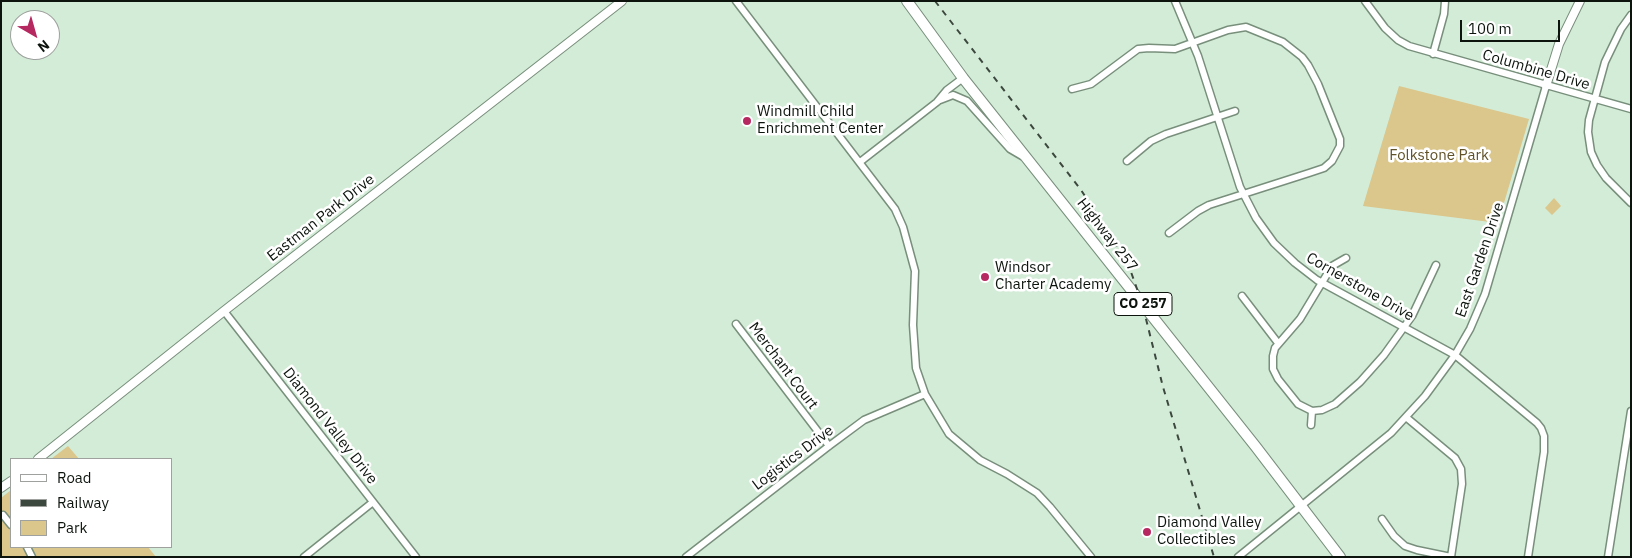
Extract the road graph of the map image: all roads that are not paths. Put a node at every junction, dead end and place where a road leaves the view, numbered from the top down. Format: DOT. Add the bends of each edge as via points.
graph roads {
  1 [pos="622,1"];
  2 [pos="736,1"];
  3 [pos="907,1"];
  4 [pos="1176,1"];
  5 [pos="1365,1"];
  6 [pos="1445,1"];
  7 [pos="1580,1"];
  8 [pos="1631,14"];
  9 [pos="1193,43"];
  10 [pos="1433,54"];
  11 [pos="963,78"];
  12 [pos="1546,86"];
  13 [pos="1072,89"];
  14 [pos="1594,100"];
  15 [pos="937,102"];
  16 [pos="1631,109"];
  17 [pos="1235,111"];
  18 [pos="1217,117"];
  19 [pos="1030,161"];
  20 [pos="1127,161"];
  21 [pos="860,162"];
  22 [pos="1244,194"];
  23 [pos="1631,203"];
  24 [pos="1169,233"];
  25 [pos="1346,258"];
  26 [pos="1436,265"];
  27 [pos="1322,283"];
  28 [pos="1242,296"];
  29 [pos="224,311"];
  30 [pos="736,324"];
  31 [pos="1405,328"];
  32 [pos="1278,343"];
  33 [pos="1455,355"];
  34 [pos="925,394"];
  35 [pos="1312,411"];
  36 [pos="1631,411"];
  37 [pos="1407,418"];
  38 [pos="1311,426"];
  39 [pos="829,446"];
  40 [pos="39,458"];
  41 [pos="373,502"];
  42 [pos="1302,507"];
  43 [pos="3,515"];
  44 [pos="1382,519"];
  45 [pos="10,524"];
  46 [pos="304,557"];
  47 [pos="416,557"];
  48 [pos="686,557"];
  49 [pos="1091,557"];
  50 [pos="1238,557"];
  51 [pos="1340,557"];
  52 [pos="1451,557"];
  53 [pos="1528,557"];
  54 [pos="1608,557"];
  1 -- 29 [label="street, Eastman Park Drive"];
  2 -- 21 [label="street"];
  3 -- 11 [label="main road, Highway 257 / CO 257"];
  4 -- 9 [label="street, Cornerstone Drive"];
  5 -- 10 [label="street, Columbine Drive" via="1398,40"];
  6 -- 10 [label="street"];
  7 -- 12 [label="street" via="1559,44"];
  8 -- 14 [label="street" via="1609,54"];
  9 -- 13 [label="street" via="1171,50 1138,49 1091,84"];
  9 -- 18 [label="street, Cornerstone Drive"];
  9 -- 22 [label="street" via="1246,27 1283,42 1308,65 1339,135 1337,155 1328,165"];
  10 -- 12 [label="street, Columbine Drive"];
  11 -- 15 [label="street"];
  11 -- 19 [label="main road, Highway 257 / CO 257"];
  12 -- 14 [label="street, Columbine Drive"];
  12 -- 33 [label="street, East Garden Drive" via="1485,294"];
  14 -- 16 [label="street, Columbine Drive"];
  14 -- 23 [label="street" via="1588,132 1593,157 1606,178"];
  15 -- 19 [label="street" via="954,96 962,98 1010,149"];
  15 -- 21 [label="street"];
  17 -- 18 [label="street"];
  18 -- 20 [label="street" via="1166,134 1147,144"];
  18 -- 22 [label="street, Cornerstone Drive"];
  19 -- 42 [label="main road, Highway 257 / CO 257"];
  21 -- 34 [label="street" via="895,209 912,258 916,368"];
  22 -- 24 [label="street" via="1202,208"];
  22 -- 27 [label="street, Cornerstone Drive" via="1274,243"];
  25 -- 27 [label="street" via="1332,266"];
  26 -- 31 [label="street"];
  27 -- 31 [label="street, Cornerstone Drive"];
  27 -- 32 [label="street" via="1300,319"];
  28 -- 32 [label="street"];
  29 -- 40 [label="street, Eastman Park Drive"];
  29 -- 41 [label="street, Diamond Valley Drive"];
  30 -- 39 [label="street, Merchant Court"];
  31 -- 33 [label="street, Cornerstone Drive"];
  31 -- 35 [label="street" via="1384,356 1343,398 1330,407"];
  32 -- 35 [label="street" via="1273,356 1274,373 1295,401"];
  33 -- 37 [label="street, East Garden Drive"];
  33 -- 53 [label="street, Cornerstone Drive" via="1537,423 1544,436"];
  34 -- 39 [label="street, Logistics Drive" via="864,420"];
  34 -- 49 [label="street" via="949,434 980,460 1037,493"];
  35 -- 38 [label="street"];
  36 -- 54 [label="street"];
  37 -- 42 [label="street, East Garden Drive"];
  37 -- 52 [label="street" via="1455,458 1461,470 1462,484"];
  39 -- 48 [label="street, Logistics Drive"];
  41 -- 46 [label="street"];
  41 -- 47 [label="street, Diamond Valley Drive"];
  42 -- 50 [label="street, East Garden Drive"];
  42 -- 51 [label="main road, Highway 257 / CO 257"];
  43 -- 45 [label="street"];
  44 -- 52 [label="street" via="1405,546"];
}
